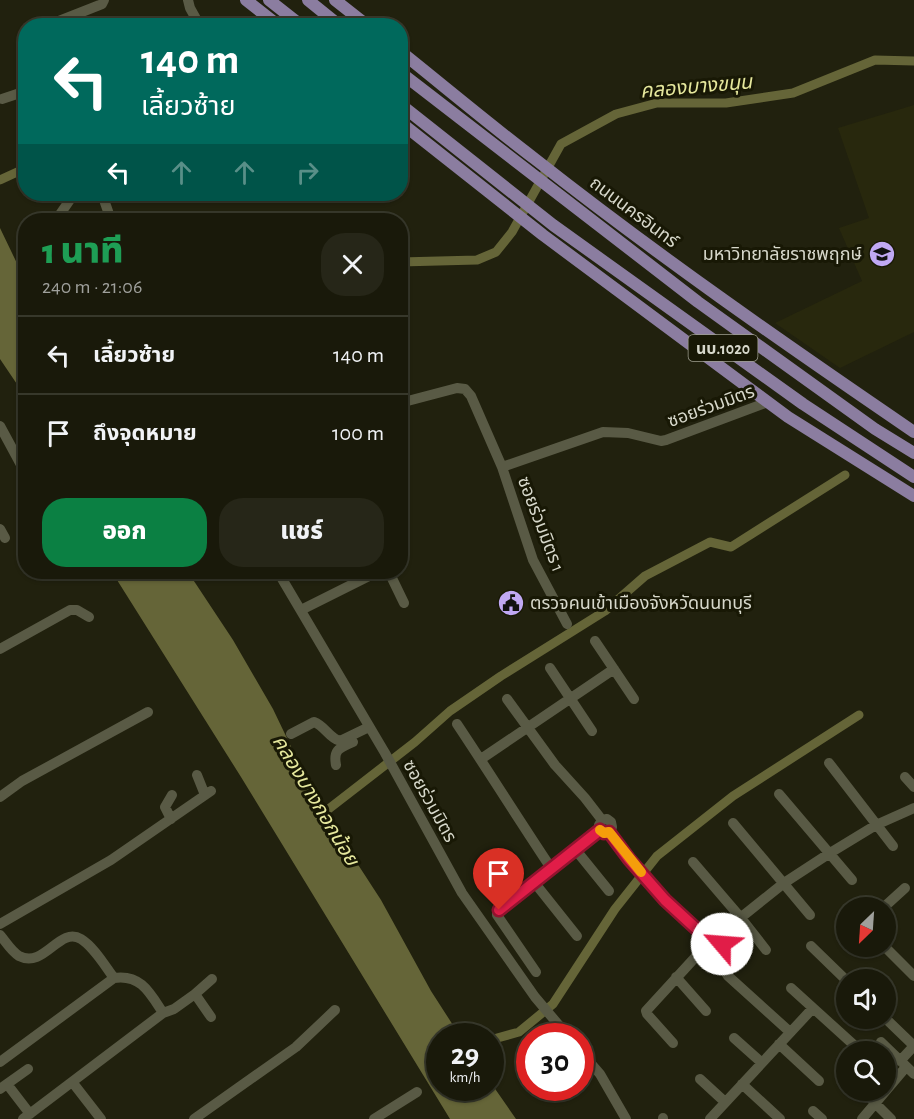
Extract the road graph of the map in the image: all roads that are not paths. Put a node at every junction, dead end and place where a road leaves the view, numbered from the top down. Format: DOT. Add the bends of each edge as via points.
graph roads {
  1 [pos="105,0"];
  2 [pos="188,0"];
  3 [pos="246,0"];
  4 [pos="269,0"];
  5 [pos="308,0"];
  6 [pos="335,0"];
  7 [pos="66,18"];
  8 [pos="196,18"];
  9 [pos="269,18"];
  10 [pos="292,18"];
  11 [pos="330,18"];
  12 [pos="358,18"];
  13 [pos="408,57"];
  14 [pos="408,78"];
  15 [pos="18,94"];
  16 [pos="2,99"];
  17 [pos="408,110"];
  18 [pos="408,128"];
  19 [pos="408,401"];
  20 [pos="768,402"];
  21 [pos="0,426"];
  22 [pos="875,429"];
  23 [pos="914,432"];
  24 [pos="914,442"];
  25 [pos="914,453"];
  26 [pos="18,459"];
  27 [pos="502,467"];
  28 [pos="914,477"];
  29 [pos="914,496"];
  30 [pos="282,579"];
  31 [pos="362,579"];
  32 [pos="392,579"];
  33 [pos="404,603"];
  34 [pos="301,610"];
  35 [pos="89,617"];
  36 [pos="567,624"];
  37 [pos="595,641"];
  38 [pos="0,649"];
  39 [pos="550,668"];
  40 [pos="614,669"];
  41 [pos="571,698"];
  42 [pos="507,699"];
  43 [pos="634,699"];
  44 [pos="148,712"];
  45 [pos="457,724"];
  46 [pos="527,727"];
  47 [pos="371,730"];
  48 [pos="592,731"];
  49 [pos="291,734"];
  50 [pos="481,759"];
  51 [pos="830,763"];
  52 [pos="336,765"];
  53 [pos="197,775"];
  54 [pos="905,777"];
  55 [pos="914,787"];
  56 [pos="779,794"];
  57 [pos="172,795"];
  58 [pos="0,797"];
  59 [pos="914,808"];
  60 [pos="171,819"];
  61 [pos="733,823"];
  62 [pos="876,825"];
  63 [pos="604,827"];
  64 [pos="893,846"];
  65 [pos="575,849"];
  66 [pos="830,853"];
  67 [pos="693,862"];
  68 [pos="551,868"];
  69 [pos="852,880"];
  70 [pos="534,882"];
  71 [pos="784,883"];
  72 [pos="905,888"];
  73 [pos="609,891"];
  74 [pos="895,897"];
  75 [pos="810,915"];
  76 [pos="741,918"];
  77 [pos="0,924"];
  78 [pos="702,934"];
  79 [pos="0,935"];
  80 [pos="719,935"];
  81 [pos="577,936"];
  82 [pos="811,946"];
  83 [pos="766,950"];
  84 [pos="701,951"];
  85 [pos="714,954"];
  86 [pos="895,957"];
  87 [pos="836,970"];
  88 [pos="536,972"];
  89 [pos="914,976"];
  90 [pos="676,977"];
  91 [pos="114,978"];
  92 [pos="212,979"];
  93 [pos="791,988"];
  94 [pos="195,994"];
  95 [pos="813,1008"];
  96 [pos="335,1010"];
  97 [pos="706,1011"];
  98 [pos="163,1014"];
  99 [pos="211,1017"];
  100 [pos="557,1023"];
  101 [pos="896,1029"];
  102 [pos="790,1032"];
  103 [pos="734,1038"];
  104 [pos="849,1041"];
  105 [pos="673,1043"];
  106 [pos="779,1044"];
  107 [pos="0,1062"];
  108 [pos="762,1063"];
  109 [pos="594,1067"];
  110 [pos="907,1067"];
  111 [pos="28,1069"];
  112 [pos="700,1079"];
  113 [pos="819,1081"];
  114 [pos="73,1083"];
  115 [pos="742,1084"];
  116 [pos="4,1086"];
  117 [pos="417,1092"];
  118 [pos="873,1101"];
  119 [pos="725,1102"];
  120 [pos="876,1104"];
  121 [pos="813,1111"];
  122 [pos="623,1114"];
  123 [pos="26,1116"];
  124 [pos="101,1119"];
  125 [pos="194,1119"];
  126 [pos="374,1119"];
  127 [pos="710,1119"];
  128 [pos="780,1119"];
  129 [pos="822,1119"];
  130 [pos="862,1119"];
  131 [pos="891,1119"];
  1 -- 7 [label="street"];
  2 -- 8 [label="street"];
  3 -- 9 [label="main road"];
  4 -- 10 [label="main road"];
  5 -- 11 [label="main road"];
  6 -- 12 [label="main road"];
  13 -- 23 [label="main road, ถนนนครอินทร์ / นบ.1020" via="554,174 742,313"];
  14 -- 22 [label="main road, ถนนนครอินทร์ / นบ.1020" via="698,302"];
  15 -- 16 [label="street"];
  17 -- 28 [label="main road, นบ.1020" via="538,213 768,380"];
  18 -- 20 [label="main road, นบ.1020"];
  19 -- 27 [label="street" via="465,389"];
  20 -- 27 [label="street, ซอยร่วมมิตร" via="666,440 603,432"];
  20 -- 29 [label="main road, นบ.1020"];
  21 -- 26 [label="street"];
  22 -- 24 [label="main road"];
  22 -- 25 [label="main road, ถนนนครอินทร์ / นบ.1020"];
  27 -- 36 [label="street, ซอยร่วมมิตร 1" via="533,560"];
  30 -- 34 [label="street, ซอยร่วมมิตร"];
  31 -- 34 [label="street"];
  32 -- 33 [label="street"];
  34 -- 47 [label="street, ซอยร่วมมิตร"];
  35 -- 38 [label="street" via="70,610"];
  37 -- 40 [label="street"];
  39 -- 41 [label="street"];
  40 -- 41 [label="street"];
  40 -- 43 [label="street"];
  41 -- 46 [label="street"];
  41 -- 48 [label="street"];
  42 -- 46 [label="street"];
  44 -- 58 [label="street"];
  45 -- 50 [label="street"];
  46 -- 50 [label="street"];
  46 -- 63 [label="street"];
  47 -- 49 [label="street" via="340,741 314,722"];
  47 -- 52 [label="street" via="337,751"];
  47 -- 100 [label="street, ซอยร่วมมิตร" via="462,893"];
  50 -- 68 [label="street"];
  51 -- 62 [label="street"];
  53 -- 60 [label="street" via="208,793"];
  54 -- 55 [label="street"];
  56 -- 66 [label="street"];
  57 -- 60 [label="street" via="165,807"];
  59 -- 62 [label="street"];
  60 -- 77 [label="street" via="111,861"];
  61 -- 71 [label="street"];
  62 -- 64 [label="street"];
  62 -- 66 [label="street"];
  63 -- 65 [label="street"];
  63 -- 78 [label="street" via="654,888"];
  65 -- 68 [label="street"];
  65 -- 73 [label="street"];
  66 -- 69 [label="street"];
  66 -- 71 [label="street"];
  67 -- 76 [label="street"];
  68 -- 70 [label="street"];
  70 -- 81 [label="street"];
  70 -- 88 [label="street" via="497,915"];
  71 -- 75 [label="street"];
  71 -- 76 [label="street"];
  72 -- 74 [label="street"];
  76 -- 80 [label="street"];
  76 -- 83 [label="street"];
  78 -- 80 [label="street" via="711,931"];
  78 -- 84 [label="street" via="698,942"];
  79 -- 91 [label="street" via="15,953 29,958 43,954 68,936 81,939"];
  80 -- 85 [label="street" via="721,948"];
  82 -- 87 [label="street"];
  84 -- 85 [label="street"];
  84 -- 90 [label="street"];
  85 -- 102 [label="street" via="728,976"];
  86 -- 89 [label="street"];
  90 -- 97 [label="street"];
  90 -- 105 [label="street" via="646,1011"];
  91 -- 98 [label="street" via="127,976 138,981"];
  91 -- 107 [label="street"];
  92 -- 94 [label="street"];
  93 -- 95 [label="street"];
  94 -- 98 [label="street"];
  94 -- 99 [label="street"];
  95 -- 102 [label="street"];
  95 -- 104 [label="street"];
  96 -- 125 [label="street" via="296,1047"];
  98 -- 114 [label="street"];
  101 -- 110 [label="street" via="914,1046"];
  102 -- 106 [label="street"];
  103 -- 108 [label="street"];
  106 -- 108 [label="street"];
  106 -- 113 [label="street"];
  108 -- 115 [label="street"];
  109 -- 122 [label="street"];
  110 -- 120 [label="street"];
  111 -- 116 [label="street"];
  112 -- 119 [label="street"];
  114 -- 123 [label="street"];
  114 -- 124 [label="street"];
  115 -- 119 [label="street"];
  115 -- 128 [label="street"];
  116 -- 123 [label="street"];
  117 -- 126 [label="street"];
  118 -- 120 [label="street"];
  119 -- 127 [label="street"];
  120 -- 130 [label="street"];
  120 -- 131 [label="street"];
  121 -- 129 [label="street"];
}
